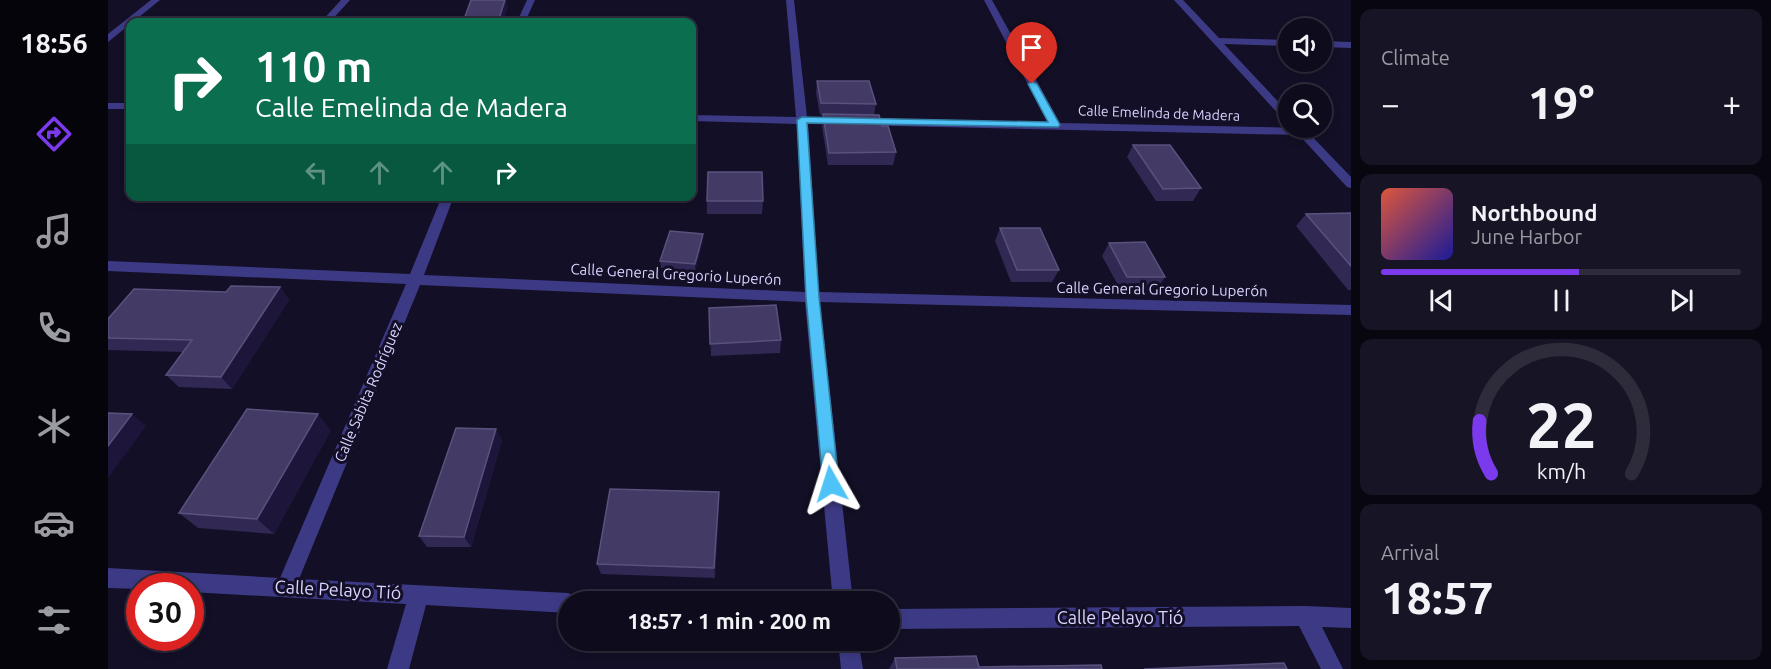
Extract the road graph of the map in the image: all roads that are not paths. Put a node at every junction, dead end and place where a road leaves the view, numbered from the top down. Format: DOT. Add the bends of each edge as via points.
graph roads {
  1 [pos="156,0"];
  2 [pos="346,0"];
  3 [pos="531,0"];
  4 [pos="790,0"];
  5 [pos="988,0"];
  6 [pos="1178,0"];
  7 [pos="134,18"];
  8 [pos="329,18"];
  9 [pos="523,18"];
  10 [pos="126,24"];
  11 [pos="108,39"];
  12 [pos="1217,41"];
  13 [pos="1278,43"];
  14 [pos="1332,44"];
  15 [pos="1351,45"];
  16 [pos="108,106"];
  17 [pos="126,106"];
  18 [pos="1278,107"];
  19 [pos="696,118"];
  20 [pos="802,120"];
  21 [pos="1055,125"];
  22 [pos="1278,130"];
  23 [pos="1308,138"];
  24 [pos="1351,184"];
  25 [pos="446,201"];
  26 [pos="108,266"];
  27 [pos="416,278"];
  28 [pos="812,297"];
  29 [pos="1351,310"];
  30 [pos="108,578"];
  31 [pos="286,586"];
  32 [pos="842,591"];
  33 [pos="419,594"];
  34 [pos="558,602"];
  35 [pos="1305,616"];
  36 [pos="1351,618"];
  37 [pos="900,619"];
  38 [pos="850,651"];
  39 [pos="398,669"];
  40 [pos="852,669"];
  41 [pos="1332,669"];
  1 -- 7 [label="street"];
  2 -- 8 [label="street"];
  3 -- 9 [label="street"];
  4 -- 20 [label="street"];
  5 -- 21 [label="street"];
  6 -- 12 [label="street"];
  10 -- 11 [label="street"];
  12 -- 13 [label="street"];
  12 -- 18 [label="street"];
  14 -- 15 [label="street"];
  16 -- 17 [label="street"];
  19 -- 20 [label="street, Calle Emelinda de Madera"];
  20 -- 21 [label="street, Calle Emelinda de Madera"];
  20 -- 28 [label="street"];
  21 -- 22 [label="street, Calle Emelinda de Madera"];
  23 -- 24 [label="street"];
  25 -- 27 [label="street, Calle Sabita Rodríguez"];
  26 -- 27 [label="street, Calle General Gregorio Luperón"];
  27 -- 28 [label="street, Calle General Gregorio Luperón"];
  27 -- 31 [label="street, Calle Sabita Rodríguez"];
  28 -- 29 [label="street, Calle General Gregorio Luperón"];
  28 -- 32 [label="street"];
  30 -- 31 [label="street, Calle Pelayo Tió"];
  31 -- 33 [label="street, Calle Pelayo Tió"];
  33 -- 34 [label="street, Calle Pelayo Tió"];
  33 -- 39 [label="street"];
  35 -- 36 [label="street, Calle Pelayo Tió"];
  35 -- 37 [label="street, Calle Pelayo Tió"];
  35 -- 41 [label="street"];
  38 -- 40 [label="street"];
}
